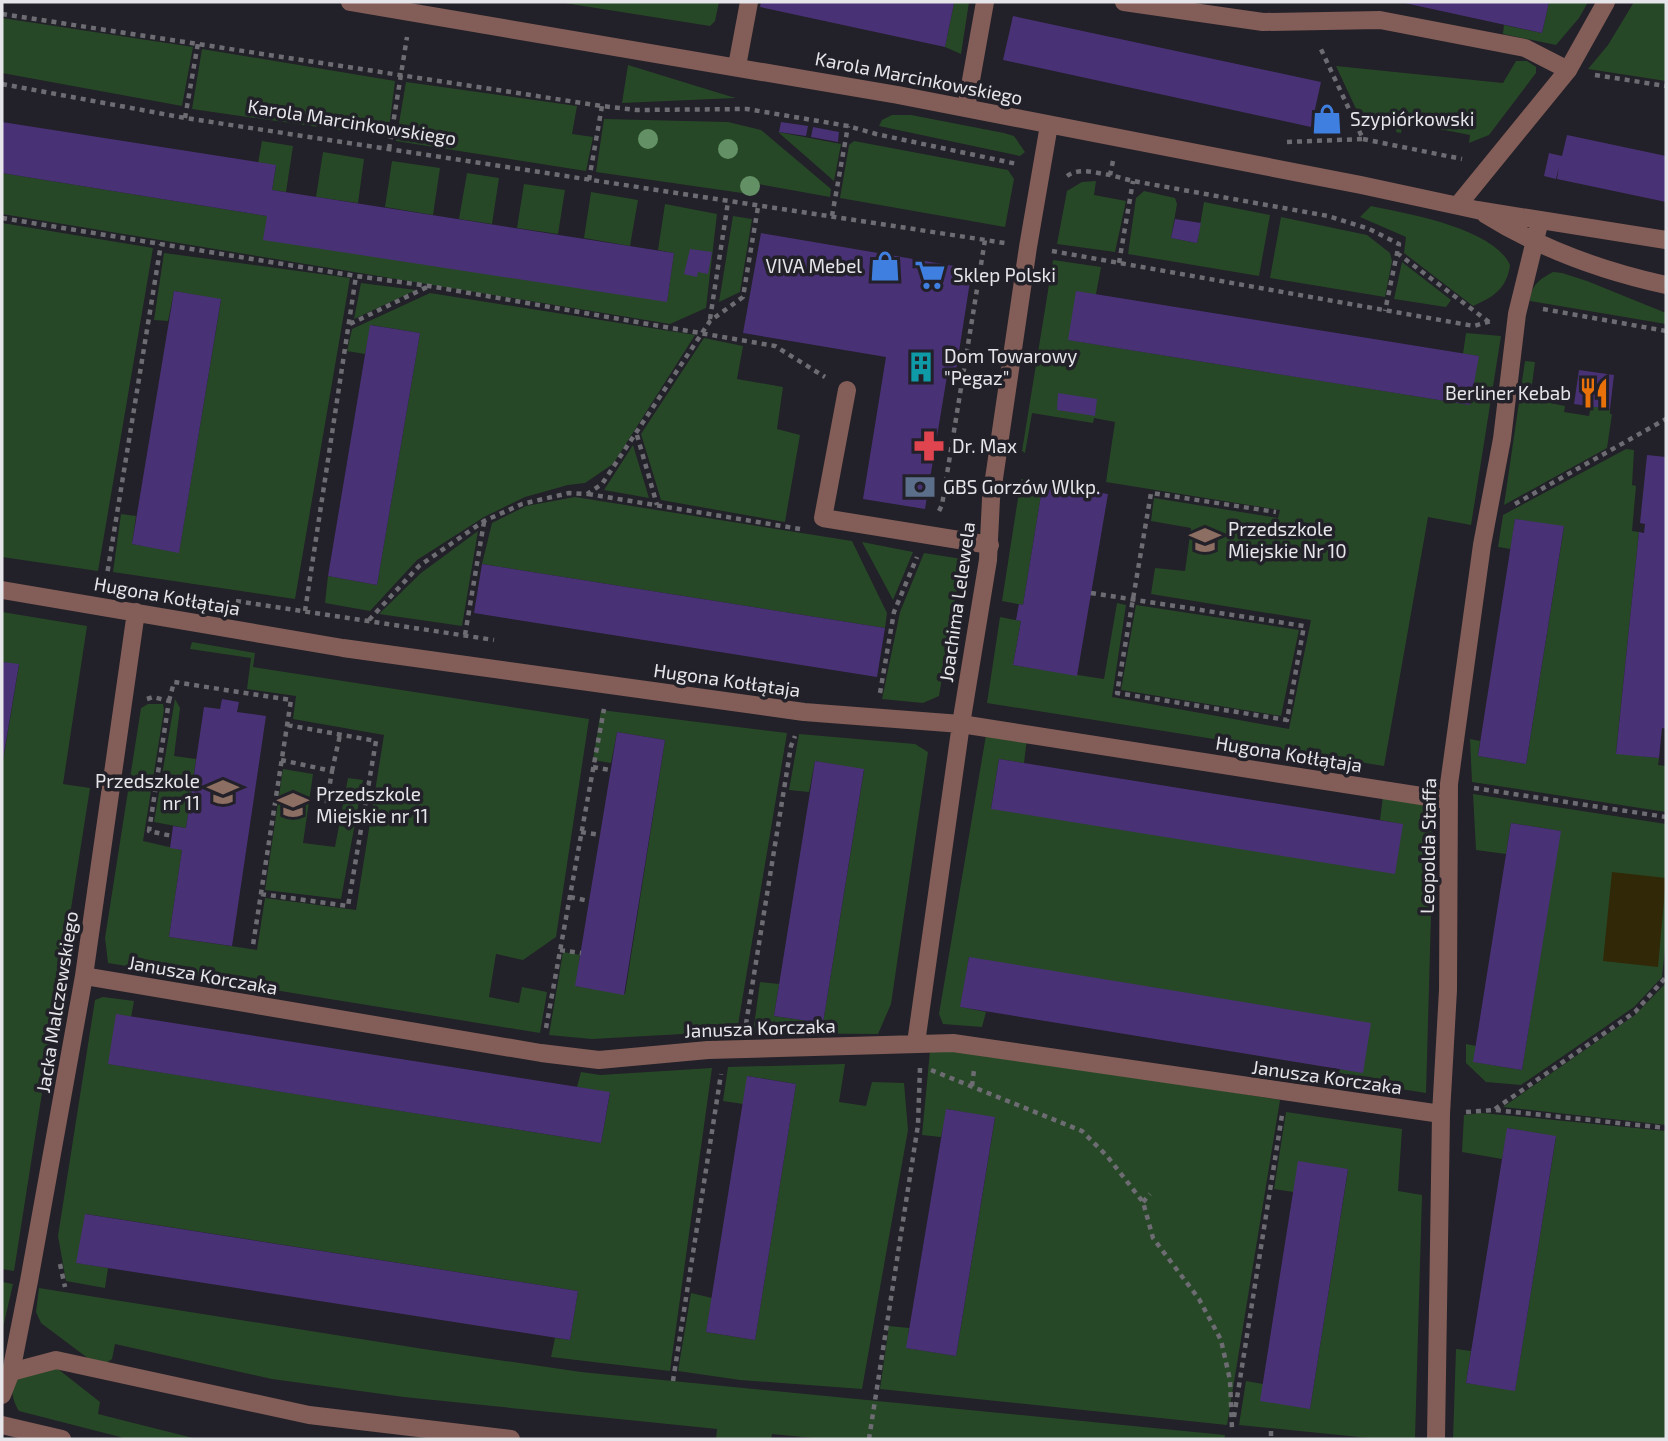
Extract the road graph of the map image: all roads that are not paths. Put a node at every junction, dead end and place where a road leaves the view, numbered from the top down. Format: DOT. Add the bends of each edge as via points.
graph roads {
  1 [pos="351,2"];
  2 [pos="749,2"];
  3 [pos="985,2"];
  4 [pos="1124,2"];
  5 [pos="1606,2"];
  6 [pos="737,66"];
  7 [pos="1568,71"];
  8 [pos="966,108"];
  9 [pos="1049,125"];
  10 [pos="1458,205"];
  11 [pos="1477,209"];
  12 [pos="1540,219"];
  13 [pos="1666,240"];
  14 [pos="1534,242"];
  15 [pos="1666,285"];
  16 [pos="847,390"];
  17 [pos="990,545"];
  18 [pos="2,590"];
  19 [pos="136,612"];
  20 [pos="961,724"];
  21 [pos="1448,792"];
  22 [pos="84,976"];
  23 [pos="916,1043"];
  24 [pos="1441,1114"];
  25 [pos="11,1372"];
  26 [pos="2,1395"];
  27 [pos="2,1424"];
  28 [pos="62,1439"];
  29 [pos="511,1439"];
  30 [pos="1436,1439"];
  1 -- 6 [label="street, Karola Marcinkowskiego"];
  2 -- 6 [label="street"];
  3 -- 8 [label="street"];
  4 -- 7 [label="street" via="1263,22 1380,20 1525,48"];
  5 -- 7 [label="street"];
  6 -- 8 [label="street, Karola Marcinkowskiego"];
  7 -- 10 [label="street"];
  8 -- 9 [label="street, Karola Marcinkowskiego"];
  9 -- 10 [label="street, Karola Marcinkowskiego"];
  9 -- 17 [label="street, Joachima Lelewela" via="991,499"];
  10 -- 11 [label="street, Karola Marcinkowskiego"];
  11 -- 12 [label="street, Karola Marcinkowskiego"];
  11 -- 14 [label="street, Karola Marcinkowskiego"];
  12 -- 13 [label="street, Karola Marcinkowskiego"];
  12 -- 14 [label="street, Leopolda Staffa"];
  14 -- 15 [label="street, Karola Marcinkowskiego" via="1571,258"];
  14 -- 21 [label="street, Leopolda Staffa" via="1517,321"];
  16 -- 17 [label="street" via="823,518"];
  17 -- 20 [label="street, Joachima Lelewela"];
  18 -- 19 [label="street, Hugona Kołłątaja"];
  19 -- 20 [label="street, Hugona Kołłątaja" via="804,712"];
  19 -- 22 [label="street, Jacka Malczewskiego"];
  20 -- 21 [label="street, Hugona Kołłątaja"];
  20 -- 23 [label="street, Joachima Lelewela"];
  21 -- 24 [label="street, Leopolda Staffa" via="1448,990"];
  22 -- 23 [label="street, Janusza Korczaka" via="598,1060 736,1048"];
  22 -- 25 [label="street, Jacka Malczewskiego"];
  23 -- 24 [label="street, Janusza Korczaka" via="977,1045"];
  24 -- 30 [label="street, Leopolda Staffa"];
  25 -- 26 [label="street, Jacka Malczewskiego"];
  25 -- 29 [label="street" via="56,1360 309,1415"];
  27 -- 28 [label="street"];
}
